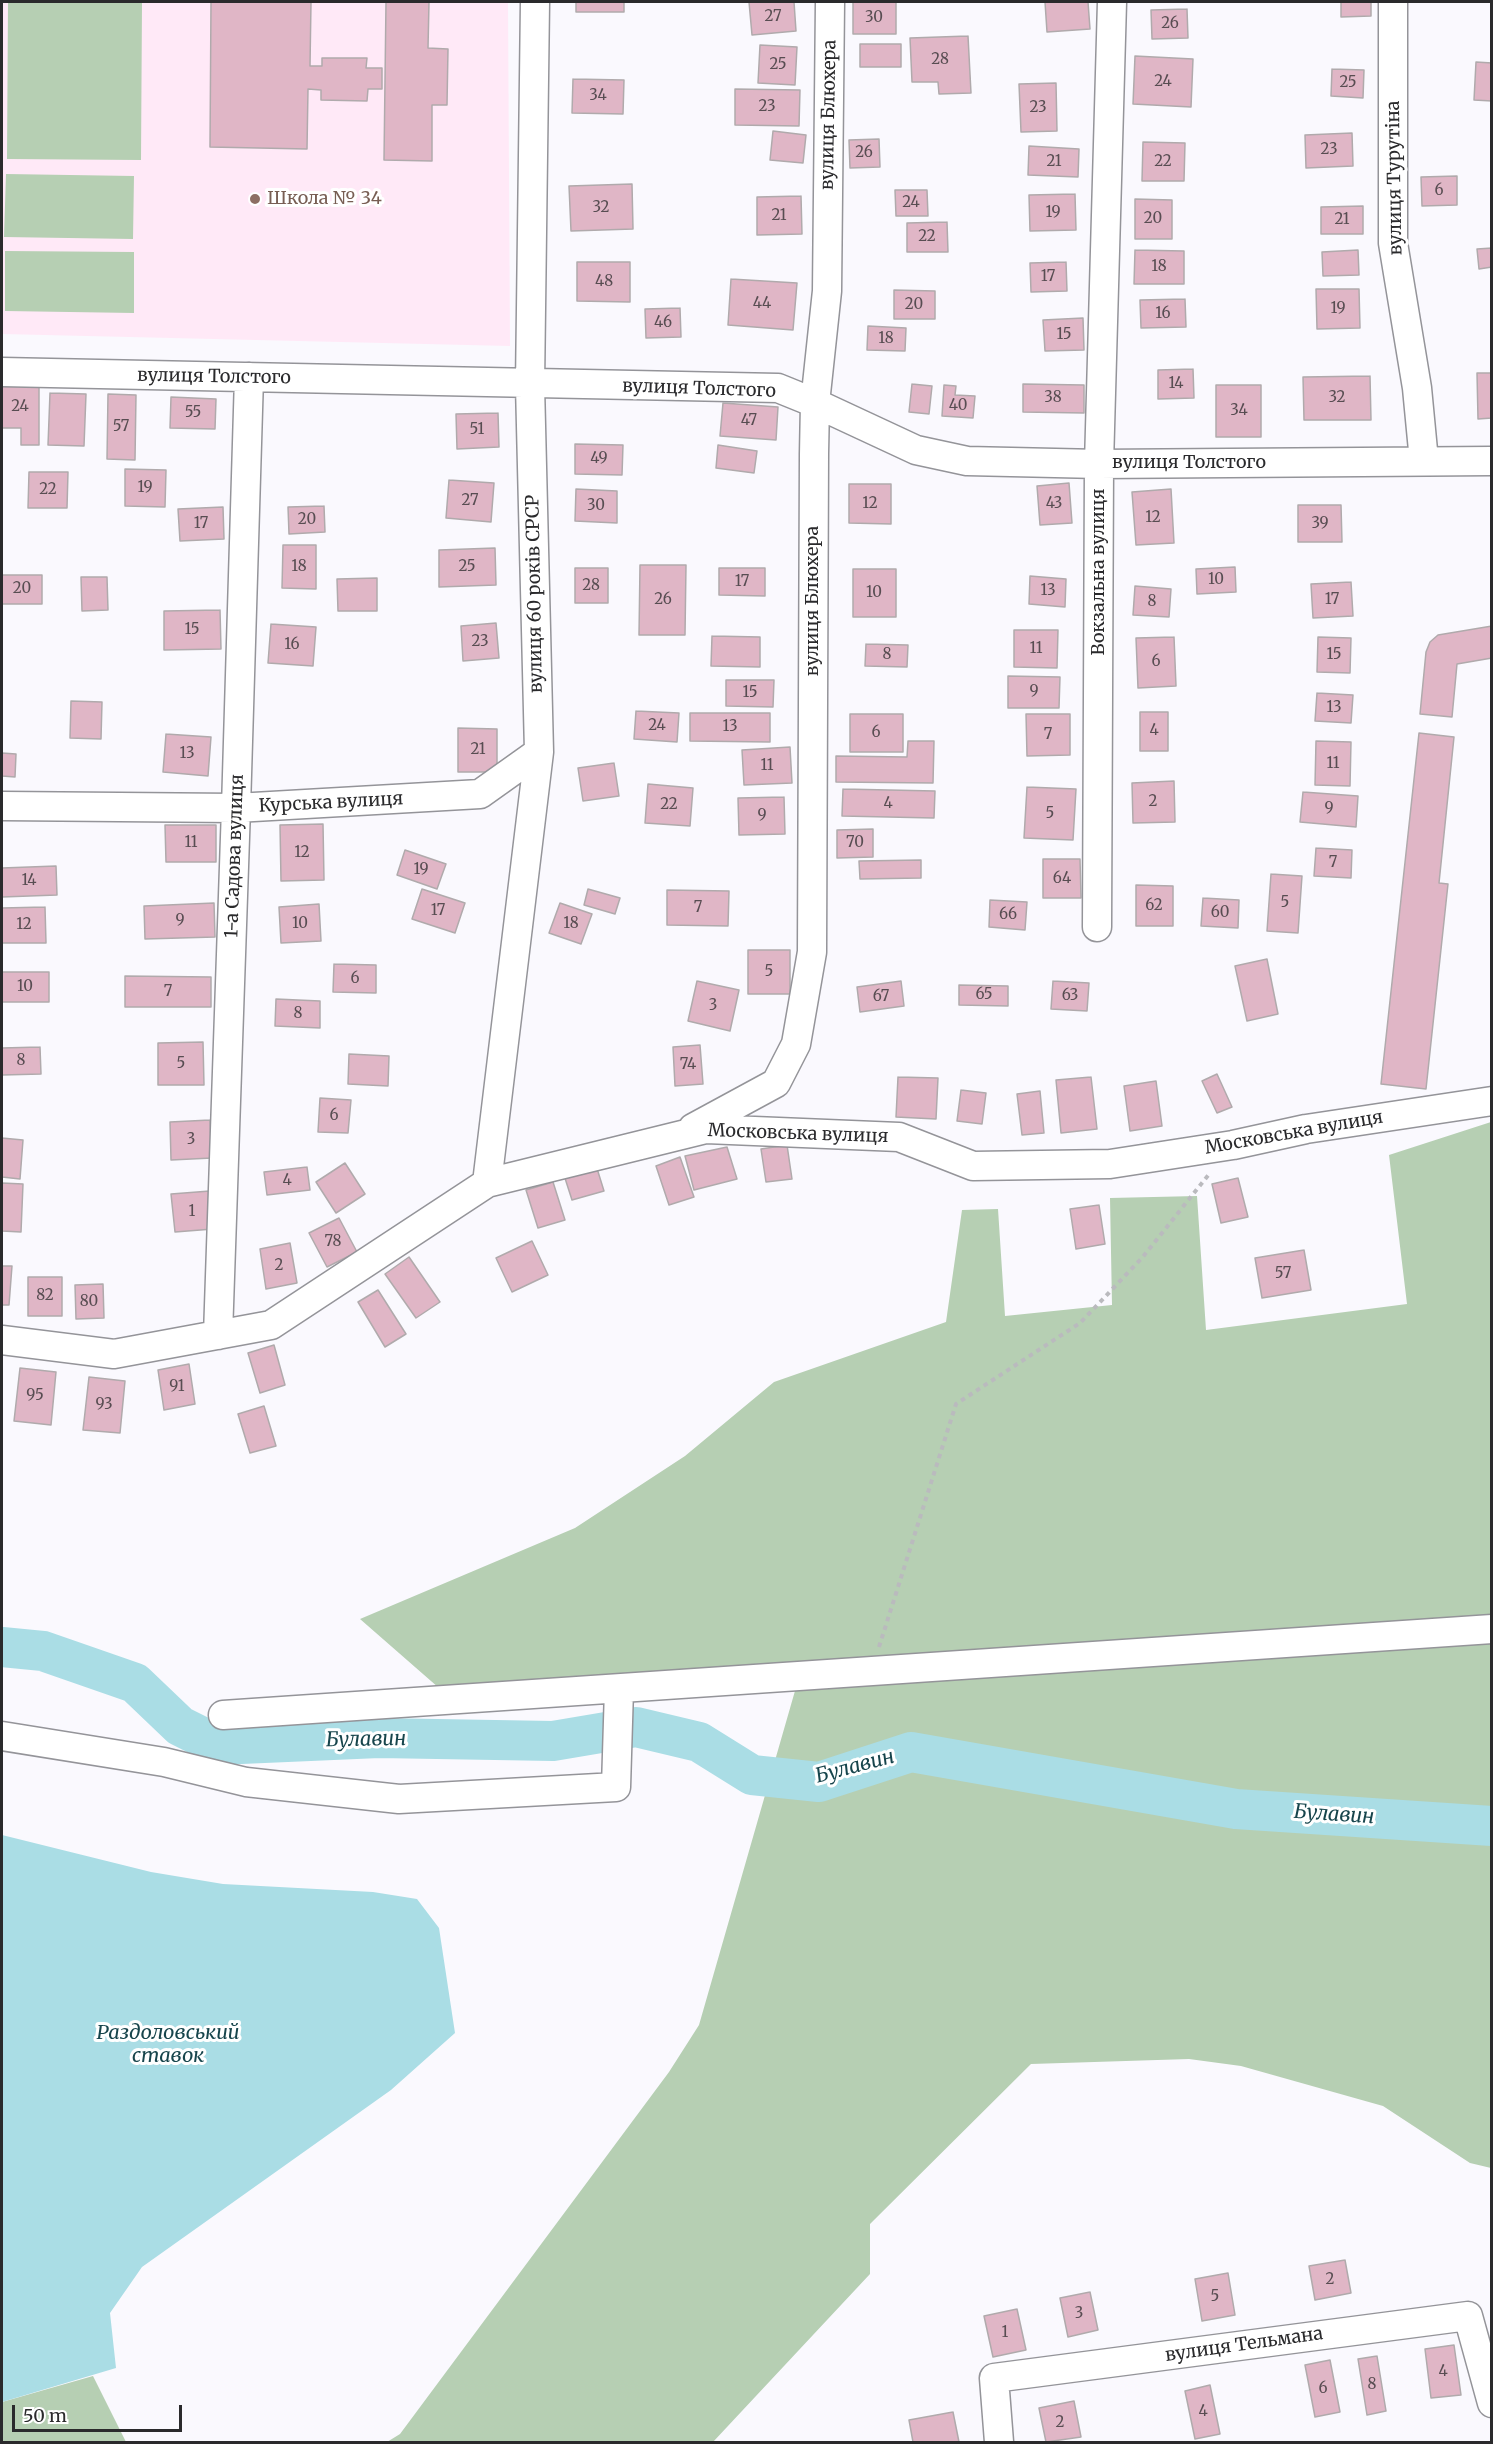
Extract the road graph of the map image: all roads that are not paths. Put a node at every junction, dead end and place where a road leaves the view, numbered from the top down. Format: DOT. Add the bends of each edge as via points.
graph roads {
  1 [pos="535,2"];
  2 [pos="830,2"];
  3 [pos="1112,2"];
  4 [pos="1393,2"];
  5 [pos="2,372"];
  6 [pos="249,378"];
  7 [pos="530,385"];
  8 [pos="815,403"];
  9 [pos="1424,461"];
  10 [pos="1491,461"];
  11 [pos="1100,464"];
  12 [pos="539,752"];
  13 [pos="2,806"];
  14 [pos="236,808"];
  15 [pos="1097,927"];
  16 [pos="1491,1101"];
  17 [pos="678,1136"];
  18 [pos="487,1183"];
  19 [pos="218,1335"];
  20 [pos="2,1340"];
  21 [pos="1491,1629"];
  22 [pos="619,1698"];
  23 [pos="223,1716"];
  24 [pos="2,1736"];
  25 [pos="1491,2403"];
  26 [pos="999,2442"];
  1 -- 7 [label="street, вулиця 60 років СРСР"];
  2 -- 8 [label="street, вулиця Блюхера" via="827,291"];
  3 -- 11 [label="street, Вокзальна вулиця"];
  4 -- 9 [label="street, вулиця Турутіна" via="1393,243 1417,388"];
  5 -- 6 [label="street, вулиця Толстого"];
  6 -- 7 [label="street, вулиця Толстого"];
  6 -- 14 [label="street, 1-а Садова вулиця"];
  7 -- 8 [label="street, вулиця Толстого" via="778,388"];
  7 -- 12 [label="street, вулиця 60 років СРСР"];
  8 -- 11 [label="street, вулиця Толстого" via="916,450 967,461"];
  8 -- 17 [label="street, вулиця Блюхера" via="812,952 796,1044 776,1083"];
  9 -- 10 [label="street, вулиця Толстого"];
  9 -- 11 [label="street, вулиця Толстого"];
  11 -- 15 [label="street, Вокзальна вулиця"];
  12 -- 14 [label="street, Курська вулиця" via="480,794"];
  12 -- 18 [label="street, вулиця 60 років СРСР"];
  13 -- 14 [label="street, Курська вулиця"];
  14 -- 19 [label="street, 1-а Садова вулиця"];
  16 -- 17 [label="street, Московська вулиця" via="1110,1164 973,1166 899,1137 706,1130"];
  17 -- 18 [label="street, Московська вулиця"];
  18 -- 19 [label="street, Московська вулиця" via="271,1325"];
  19 -- 20 [label="street, Московська вулиця" via="114,1354"];
  21 -- 22 [label="street" via="871,1672"];
  22 -- 23 [label="street"];
  22 -- 24 [label="street" via="616,1787 399,1799 246,1782 164,1762"];
  25 -- 26 [label="street, вулиця Тельмана" via="1468,2316 994,2378"];
}
